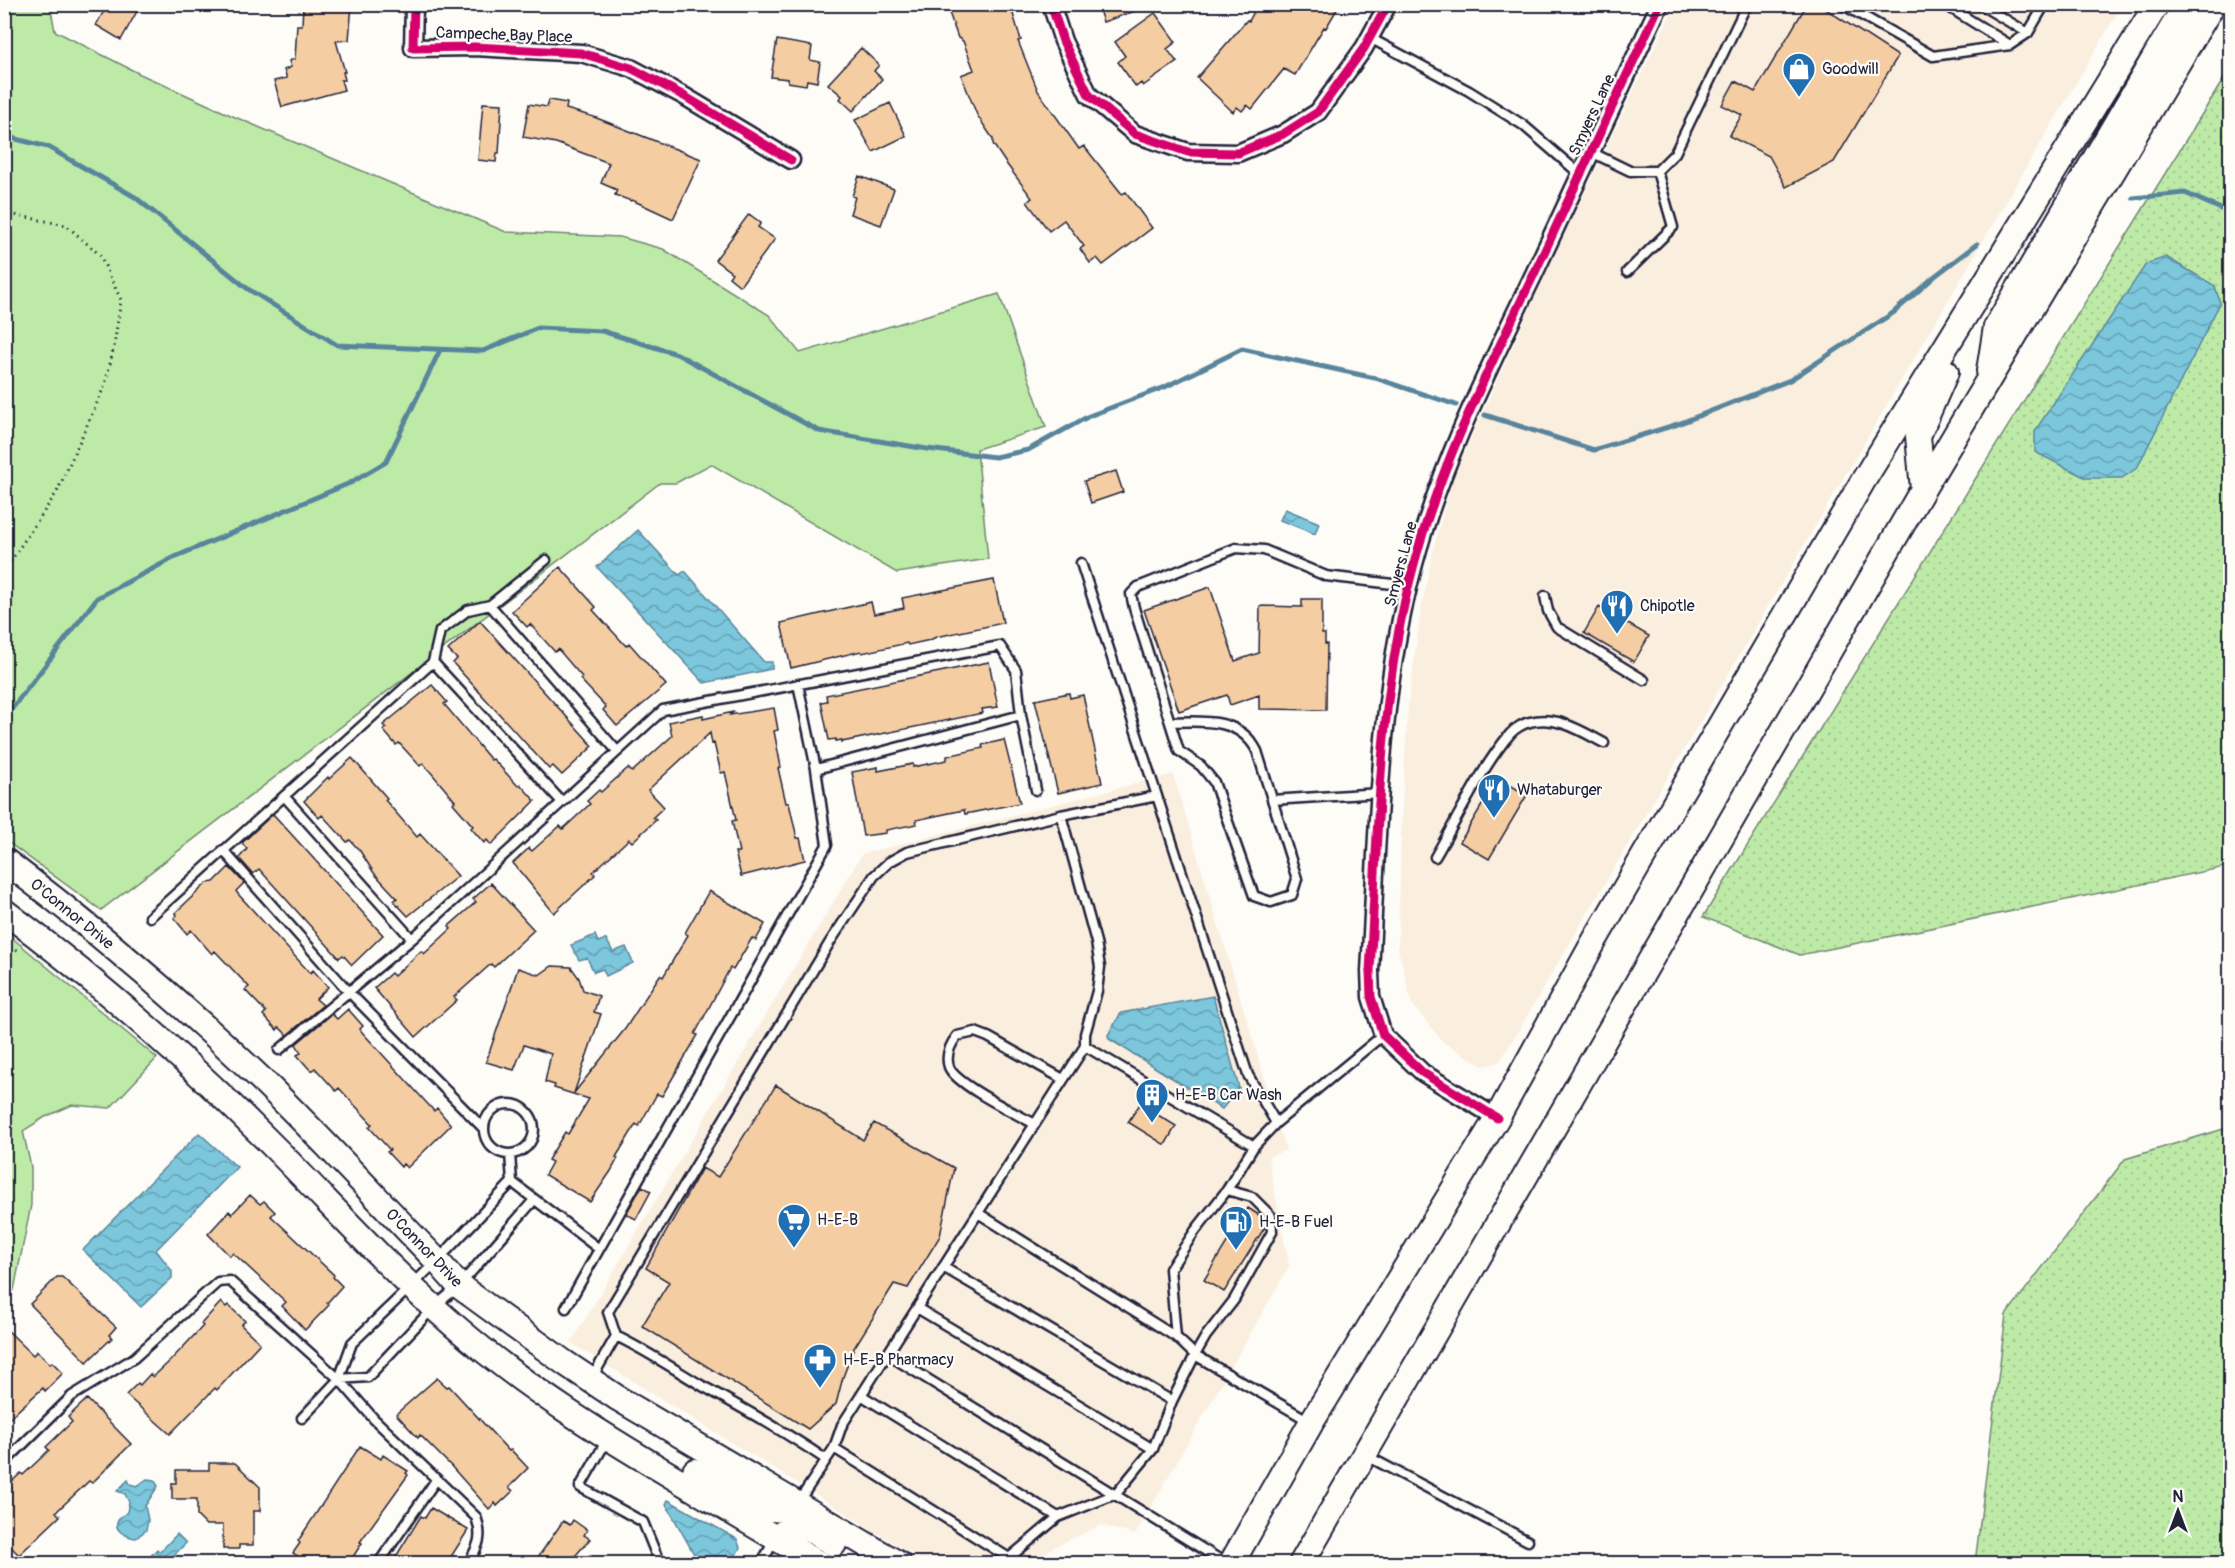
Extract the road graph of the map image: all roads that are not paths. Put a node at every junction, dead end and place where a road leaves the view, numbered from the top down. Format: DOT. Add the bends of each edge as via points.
graph roads {
  1 [pos="414,4"];
  2 [pos="1051,4"];
  3 [pos="1388,4"];
  4 [pos="1660,4"];
  5 [pos="1747,4"];
  6 [pos="1842,4"];
  7 [pos="1944,4"];
  8 [pos="1979,4"];
  9 [pos="2045,4"];
  10 [pos="2157,4"];
  11 [pos="2186,4"];
  12 [pos="2213,4"];
  13 [pos="1859,8"];
  14 [pos="2028,33"];
  15 [pos="1370,38"];
  16 [pos="2010,45"];
  17 [pos="2079,131"];
  18 [pos="1591,152"];
  19 [pos="791,160"];
  20 [pos="1657,171"];
  21 [pos="1581,175"];
  22 [pos="1627,272"];
  23 [pos="1988,382"];
  24 [pos="1923,489"];
  25 [pos="546,560"];
  26 [pos="1081,563"];
  27 [pos="1409,586"];
  28 [pos="1545,596"];
  29 [pos="490,605"];
  30 [pos="433,662"];
  31 [pos="1644,680"];
  32 [pos="798,684"];
  33 [pos="1021,715"];
  34 [pos="1170,722"];
  35 [pos="1604,743"];
  36 [pos="617,751"];
  37 [pos="816,769"];
  38 [pos="1036,790"];
  39 [pos="1380,793"];
  40 [pos="284,796"];
  41 [pos="1157,796"];
  42 [pos="1272,800"];
  43 [pos="561,801"];
  44 [pos="1060,816"];
  45 [pos="224,850"];
  46 [pos="1435,857"];
  47 [pos="4,860"];
  48 [pos="4,911"];
  49 [pos="150,917"];
  50 [pos="412,939"];
  51 [pos="349,992"];
  52 [pos="1383,1035"];
  53 [pos="1085,1046"];
  54 [pos="279,1050"];
  55 [pos="1064,1079"];
  56 [pos="1497,1118"];
  57 [pos="1276,1123"];
  58 [pos="1035,1124"];
  59 [pos="483,1128"];
  60 [pos="1254,1146"];
  61 [pos="510,1154"];
  62 [pos="512,1182"];
  63 [pos="1227,1190"];
  64 [pos="534,1200"];
  65 [pos="978,1213"];
  66 [pos="599,1249"];
  67 [pos="437,1261"];
  68 [pos="943,1267"];
  69 [pos="411,1286"];
  70 [pos="459,1286"];
  71 [pos="434,1307"];
  72 [pos="566,1308"];
  73 [pos="917,1308"];
  74 [pos="616,1336"];
  75 [pos="1176,1337"];
  76 [pos="887,1354"];
  77 [pos="1195,1355"];
  78 [pos="339,1379"];
  79 [pos="591,1380"];
  80 [pos="861,1395"];
  81 [pos="1172,1401"];
  82 [pos="558,1405"];
  83 [pos="302,1418"];
  84 [pos="1311,1423"];
  85 [pos="608,1438"];
  86 [pos="834,1448"];
  87 [pos="1153,1449"];
  88 [pos="1364,1455"];
  89 [pos="825,1460"];
  90 [pos="4,1462"];
  91 [pos="436,1480"];
  92 [pos="1116,1494"];
  93 [pos="797,1504"];
  94 [pos="1058,1516"];
  95 [pos="775,1538"];
  96 [pos="1527,1541"];
  97 [pos="1006,1562"];
  98 [pos="378,1563"];
  99 [pos="468,1563"];
  100 [pos="660,1563"];
  101 [pos="761,1563"];
  102 [pos="820,1563"];
  103 [pos="874,1563"];
  104 [pos="899,1563"];
  105 [pos="1229,1563"];
  106 [pos="1301,1563"];
  1 -- 19 [label="street, Campeche Bay Place" via="413,48 581,53 652,79"];
  2 -- 15 [label="street" via="1063,41 1089,95 1136,135 1188,152 1238,153 1283,134 1318,112"];
  3 -- 15 [label="street"];
  4 -- 18 [label="street, Smyers Lane"];
  5 -- 20 [label="lane" via="1675,153"];
  6 -- 13 [label="lane"];
  7 -- 16 [label="lane"];
  8 -- 14 [label="lane"];
  9 -- 14 [label="lane"];
  10 -- 17 [label="main road"];
  11 -- 23 [label="main road" via="1996,327"];
  12 -- 23 [label="main road"];
  13 -- 16 [label="lane" via="1934,56"];
  14 -- 16 [label="lane"];
  15 -- 21 [label="lane" via="1523,125"];
  17 -- 24 [label="main road" via="2067,172 1941,381 1918,436"];
  17 -- 56 [label="main road" via="1852,501 1614,907"];
  18 -- 20 [label="lane" via="1630,171"];
  18 -- 21 [label="street, Smyers Lane"];
  20 -- 22 [label="lane" via="1673,227"];
  21 -- 27 [label="street, Smyers Lane" via="1450,456"];
  23 -- 24 [label="main road"];
  24 -- 88 [label="main road"];
  25 -- 29 [label="lane"];
  26 -- 41 [label="lane"];
  27 -- 34 [label="lane" via="1326,576 1264,550 1236,548 1138,587 1131,594"];
  27 -- 39 [label="street, Smyers Lane" via="1393,664"];
  28 -- 31 [label="lane" via="1557,627"];
  29 -- 30 [label="lane" via="468,610 440,631"];
  29 -- 36 [label="lane"];
  30 -- 40 [label="lane"];
  30 -- 43 [label="lane"];
  32 -- 33 [label="lane" via="1000,646 1016,670"];
  32 -- 36 [label="lane" via="663,710"];
  32 -- 37 [label="lane"];
  33 -- 37 [label="lane"];
  33 -- 38 [label="lane"];
  34 -- 42 [label="lane" via="1212,721 1229,725 1251,740"];
  34 -- 42 [label="lane" via="1179,751 1201,766 1214,782 1254,896 1271,902 1292,895 1297,879"];
  35 -- 46 [label="lane" via="1553,720 1529,722 1512,732"];
  36 -- 43 [label="lane"];
  37 -- 66 [label="lane" via="827,844"];
  39 -- 42 [label="lane"];
  39 -- 52 [label="street, Smyers Lane" via="1370,971 1371,997"];
  40 -- 45 [label="lane"];
  40 -- 50 [label="lane"];
  41 -- 44 [label="lane"];
  41 -- 57 [label="lane" via="1248,1075"];
  43 -- 50 [label="lane"];
  44 -- 53 [label="lane" via="1100,967"];
  44 -- 74 [label="lane" via="907,852 874,876 824,952 608,1312"];
  45 -- 49 [label="lane"];
  45 -- 51 [label="lane"];
  47 -- 67 [label="main road, O'Connor Drive" via="155,982 245,1065"];
  48 -- 69 [label="main road, O'Connor Drive" via="75,964 187,1062"];
  50 -- 51 [label="lane"];
  51 -- 54 [label="lane"];
  51 -- 59 [label="lane"];
  52 -- 56 [label="street, Smyers Lane" via="1423,1073"];
  52 -- 57 [label="lane"];
  53 -- 55 [label="lane"];
  53 -- 60 [label="lane"];
  55 -- 58 [label="lane"];
  55 -- 58 [label="lane" via="975,1032 957,1036 950,1046 948,1066 958,1080"];
  56 -- 84 [label="main road"];
  57 -- 60 [label="lane"];
  58 -- 65 [label="lane"];
  59 -- 61 [label="lane" via="494,1149"];
  59 -- 61 [label="lane" via="489,1113 496,1108 512,1104 526,1111 533,1126 530,1142"];
  60 -- 63 [label="lane"];
  61 -- 62 [label="lane"];
  62 -- 64 [label="lane"];
  62 -- 67 [label="lane"];
  63 -- 75 [label="lane" via="1170,1269"];
  63 -- 77 [label="lane" via="1252,1197 1271,1216 1272,1232 1234,1300"];
  64 -- 66 [label="lane"];
  64 -- 70 [label="lane"];
  65 -- 68 [label="lane"];
  65 -- 75 [label="lane"];
  66 -- 72 [label="lane"];
  67 -- 69 [label="lane"];
  67 -- 70 [label="main road, O'Connor Drive"];
  68 -- 73 [label="lane"];
  68 -- 81 [label="lane"];
  69 -- 71 [label="main road, O'Connor Drive"];
  69 -- 78 [label="lane" via="352,1343"];
  70 -- 71 [label="lane"];
  70 -- 79 [label="main road, O'Connor Drive"];
  71 -- 78 [label="lane" via="368,1377"];
  71 -- 82 [label="main road, O'Connor Drive" via="470,1340"];
  73 -- 76 [label="lane"];
  73 -- 87 [label="lane"];
  74 -- 79 [label="lane"];
  74 -- 89 [label="lane" via="784,1432"];
  75 -- 77 [label="lane"];
  76 -- 80 [label="lane"];
  76 -- 92 [label="lane"];
  77 -- 81 [label="lane"];
  77 -- 84 [label="lane"];
  78 -- 83 [label="lane"];
  78 -- 90 [label="lane" via="230,1281 218,1282 134,1358 72,1396"];
  78 -- 91 [label="lane"];
  79 -- 93 [label="main road, O'Connor Drive"];
  80 -- 86 [label="lane" via="842,1425"];
  80 -- 94 [label="lane"];
  81 -- 87 [label="lane"];
  82 -- 85 [label="main road, O'Connor Drive"];
  82 -- 93 [label="main road" via="624,1430 759,1508 784,1510"];
  84 -- 105 [label="main road"];
  85 -- 95 [label="main road, O'Connor Drive"];
  85 -- 100 [label="lane" via="580,1487 643,1521"];
  86 -- 89 [label="lane"];
  86 -- 97 [label="lane"];
  87 -- 92 [label="lane"];
  88 -- 96 [label="lane"];
  88 -- 106 [label="main road"];
  89 -- 93 [label="lane"];
  91 -- 98 [label="lane"];
  91 -- 99 [label="lane" via="476,1516 481,1531"];
  92 -- 94 [label="lane"];
  92 -- 105 [label="lane"];
  93 -- 104 [label="main road, O'Connor Drive"];
  94 -- 97 [label="lane"];
  95 -- 101 [label="lane"];
  95 -- 102 [label="main road, O'Connor Drive"];
  95 -- 103 [label="main road" via="798,1526"];
}
